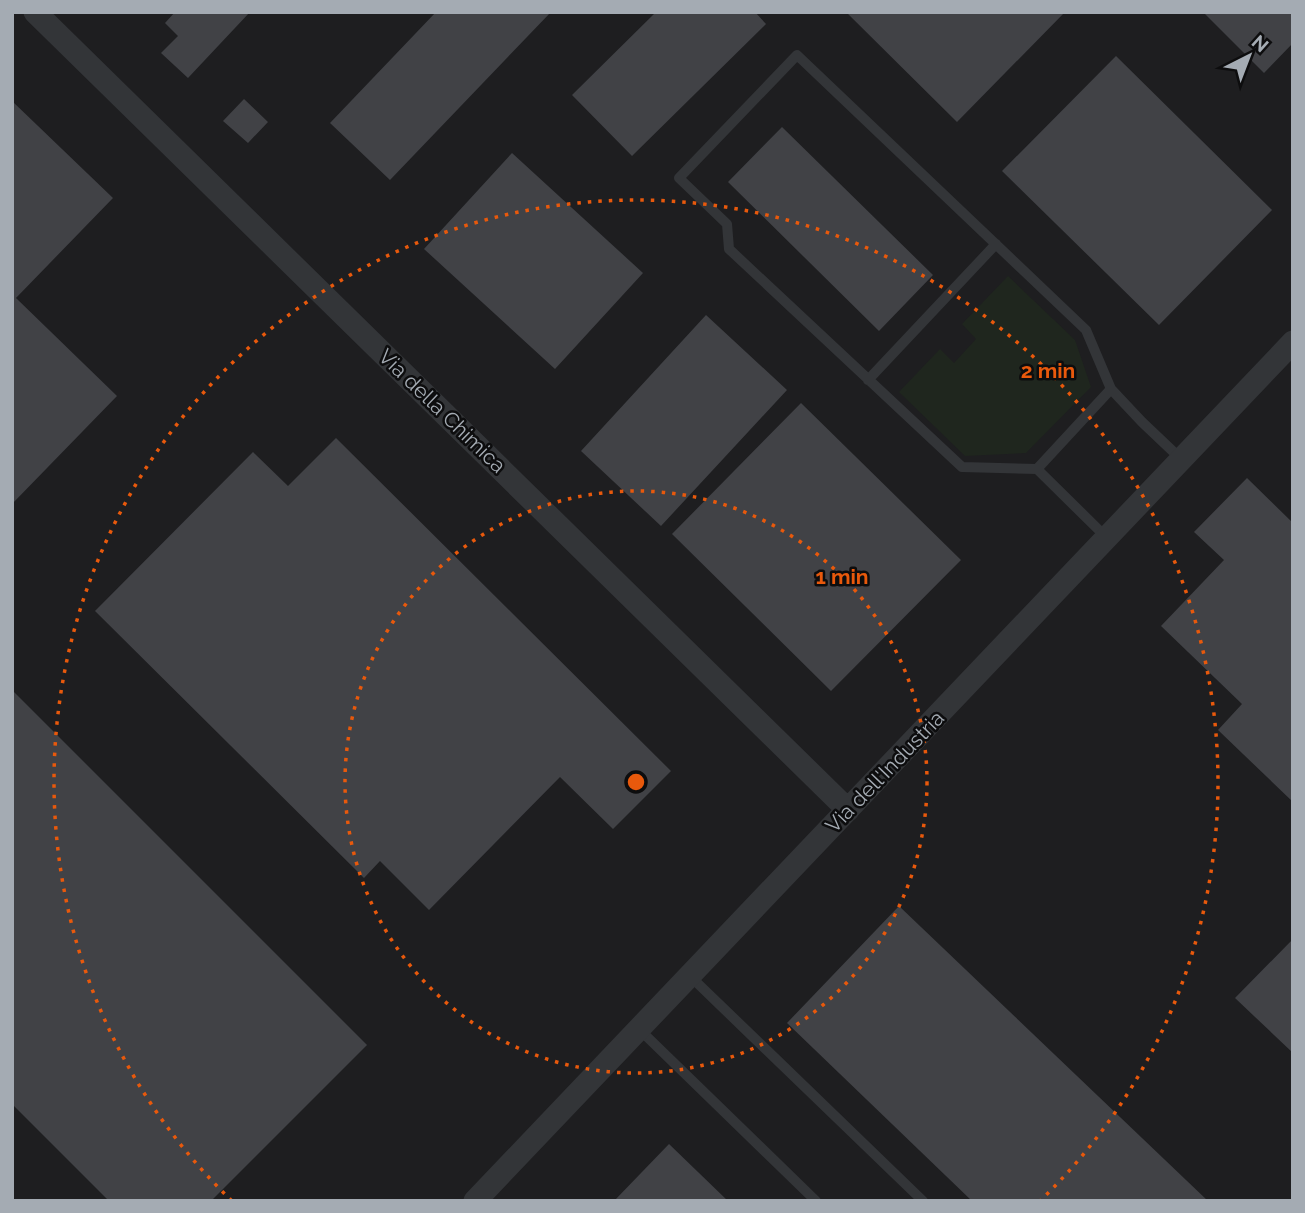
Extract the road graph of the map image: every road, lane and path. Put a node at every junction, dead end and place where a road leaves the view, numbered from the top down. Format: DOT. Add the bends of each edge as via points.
graph roads {
  1 [pos="35,12"];
  2 [pos="996,244"];
  3 [pos="1293,342"];
  4 [pos="868,380"];
  5 [pos="1111,389"];
  6 [pos="1181,460"];
  7 [pos="1037,469"];
  8 [pos="1107,538"];
  9 [pos="848,810"];
  10 [pos="690,976"];
  11 [pos="639,1030"];
  12 [pos="475,1201"];
  13 [pos="816,1201"];
  14 [pos="923,1201"];
  1 -- 9 [label="street, Via della Chimica"];
  2 -- 4 [label="lane"];
  2 -- 4 [label="lane" via="797,55 678,178 727,224 729,249"];
  2 -- 5 [label="lane" via="1086,330"];
  3 -- 6 [label="street, Via dell'Industria"];
  4 -- 7 [label="lane" via="962,467"];
  5 -- 6 [label="lane"];
  5 -- 7 [label="lane"];
  6 -- 8 [label="street, Via dell'Industria"];
  7 -- 8 [label="lane"];
  8 -- 9 [label="street, Via dell'Industria"];
  9 -- 10 [label="street, Via dell'Industria"];
  10 -- 11 [label="street, Via dell'Industria"];
  10 -- 14 [label="lane"];
  11 -- 12 [label="street, Via dell'Industria"];
  11 -- 13 [label="lane"];
}
